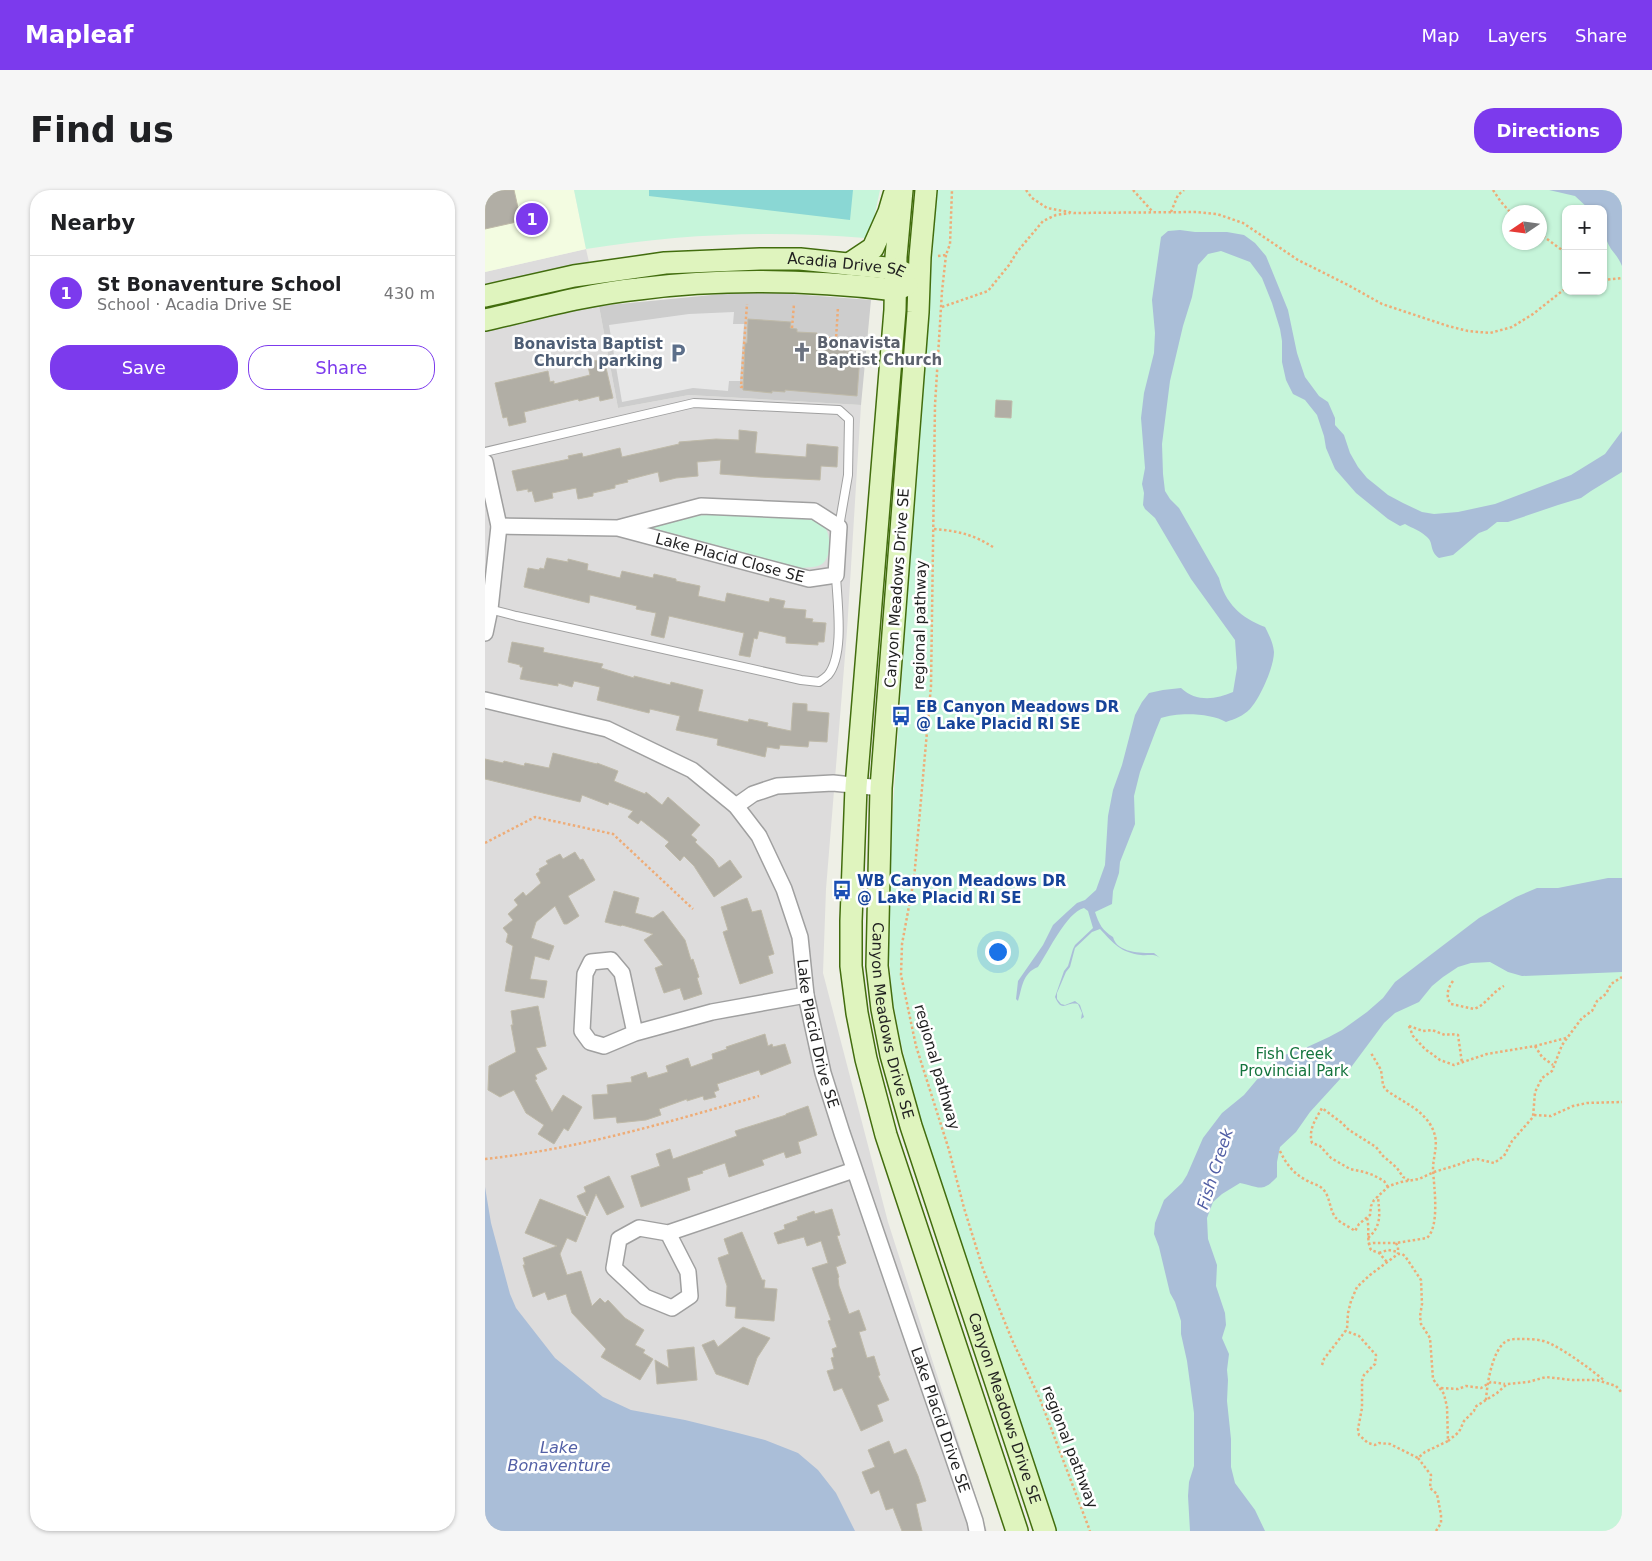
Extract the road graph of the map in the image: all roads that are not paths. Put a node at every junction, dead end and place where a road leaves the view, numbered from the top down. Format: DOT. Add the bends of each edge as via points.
graph roads {
  1 [pos="895,190"];
  2 [pos="902,190"];
  3 [pos="926,190"];
  4 [pos="849,264"];
  5 [pos="896,280"];
  6 [pos="919,280"];
  7 [pos="485,296"];
  8 [pos="485,320"];
  9 [pos="485,452"];
  10 [pos="485,462"];
  11 [pos="499,526"];
  12 [pos="839,527"];
  13 [pos="618,528"];
  14 [pos="836,575"];
  15 [pos="487,608"];
  16 [pos="485,633"];
  17 [pos="485,700"];
  18 [pos="856,787"];
  19 [pos="881,788"];
  20 [pos="736,806"];
  21 [pos="806,995"];
  22 [pos="635,1033"];
  23 [pos="854,1170"];
  24 [pos="669,1232"];
  25 [pos="977,1531"];
  26 [pos="1017,1531"];
  27 [pos="1045,1531"];
  1 -- 4 [label="main road" via="873,248"];
  2 -- 5 [label="main road, Canyon Meadows Drive SE"];
  3 -- 6 [label="main road, Canyon Meadows Drive SE"];
  4 -- 5 [label="main road, Acadia Drive SE"];
  4 -- 7 [label="main road, Acadia Drive SE" via="792,259 665,262 574,276"];
  5 -- 6 [label="main road, Acadia Drive SE"];
  5 -- 8 [label="main road, Acadia Drive SE" via="686,284 636,289"];
  5 -- 18 [label="main road, Canyon Meadows Drive SE"];
  6 -- 19 [label="main road, Canyon Meadows Drive SE"];
  9 -- 12 [label="lane" via="694,403 839,410 849,419 848,474"];
  10 -- 11 [label="street"];
  11 -- 13 [label="street, Lake Placid Close SE"];
  11 -- 15 [label="street"];
  12 -- 13 [label="street, Lake Placid Close SE" via="814,511 701,506"];
  12 -- 14 [label="street"];
  13 -- 14 [label="street, Lake Placid Close SE" via="809,579"];
  14 -- 15 [label="lane" via="837,656 829,674 819,682"];
  15 -- 16 [label="street"];
  17 -- 20 [label="street, Lake Placid Drive SE" via="607,729 692,770"];
  18 -- 19 [label="street"];
  18 -- 20 [label="street" via="833,783 777,786 753,794"];
  18 -- 26 [label="main road, Canyon Meadows Drive SE" via="851,966 866,1059 885,1135"];
  19 -- 27 [label="main road, Canyon Meadows Drive SE" via="877,966 891,1055 911,1126"];
  20 -- 21 [label="street, Lake Placid Drive SE" via="759,836 784,889 800,937"];
  21 -- 22 [label="street" via="713,1012"];
  21 -- 23 [label="street, Lake Placid Drive SE" via="823,1073"];
  22 -- 22 [label="street" via="623,973 611,960 591,962 585,974 582,1031 590,1042 604,1046"];
  23 -- 24 [label="street"];
  23 -- 25 [label="street, Lake Placid Drive SE"];
  24 -- 24 [label="street" via="639,1228 619,1239 614,1268 645,1297 671,1308 690,1296 689,1272"];
}
